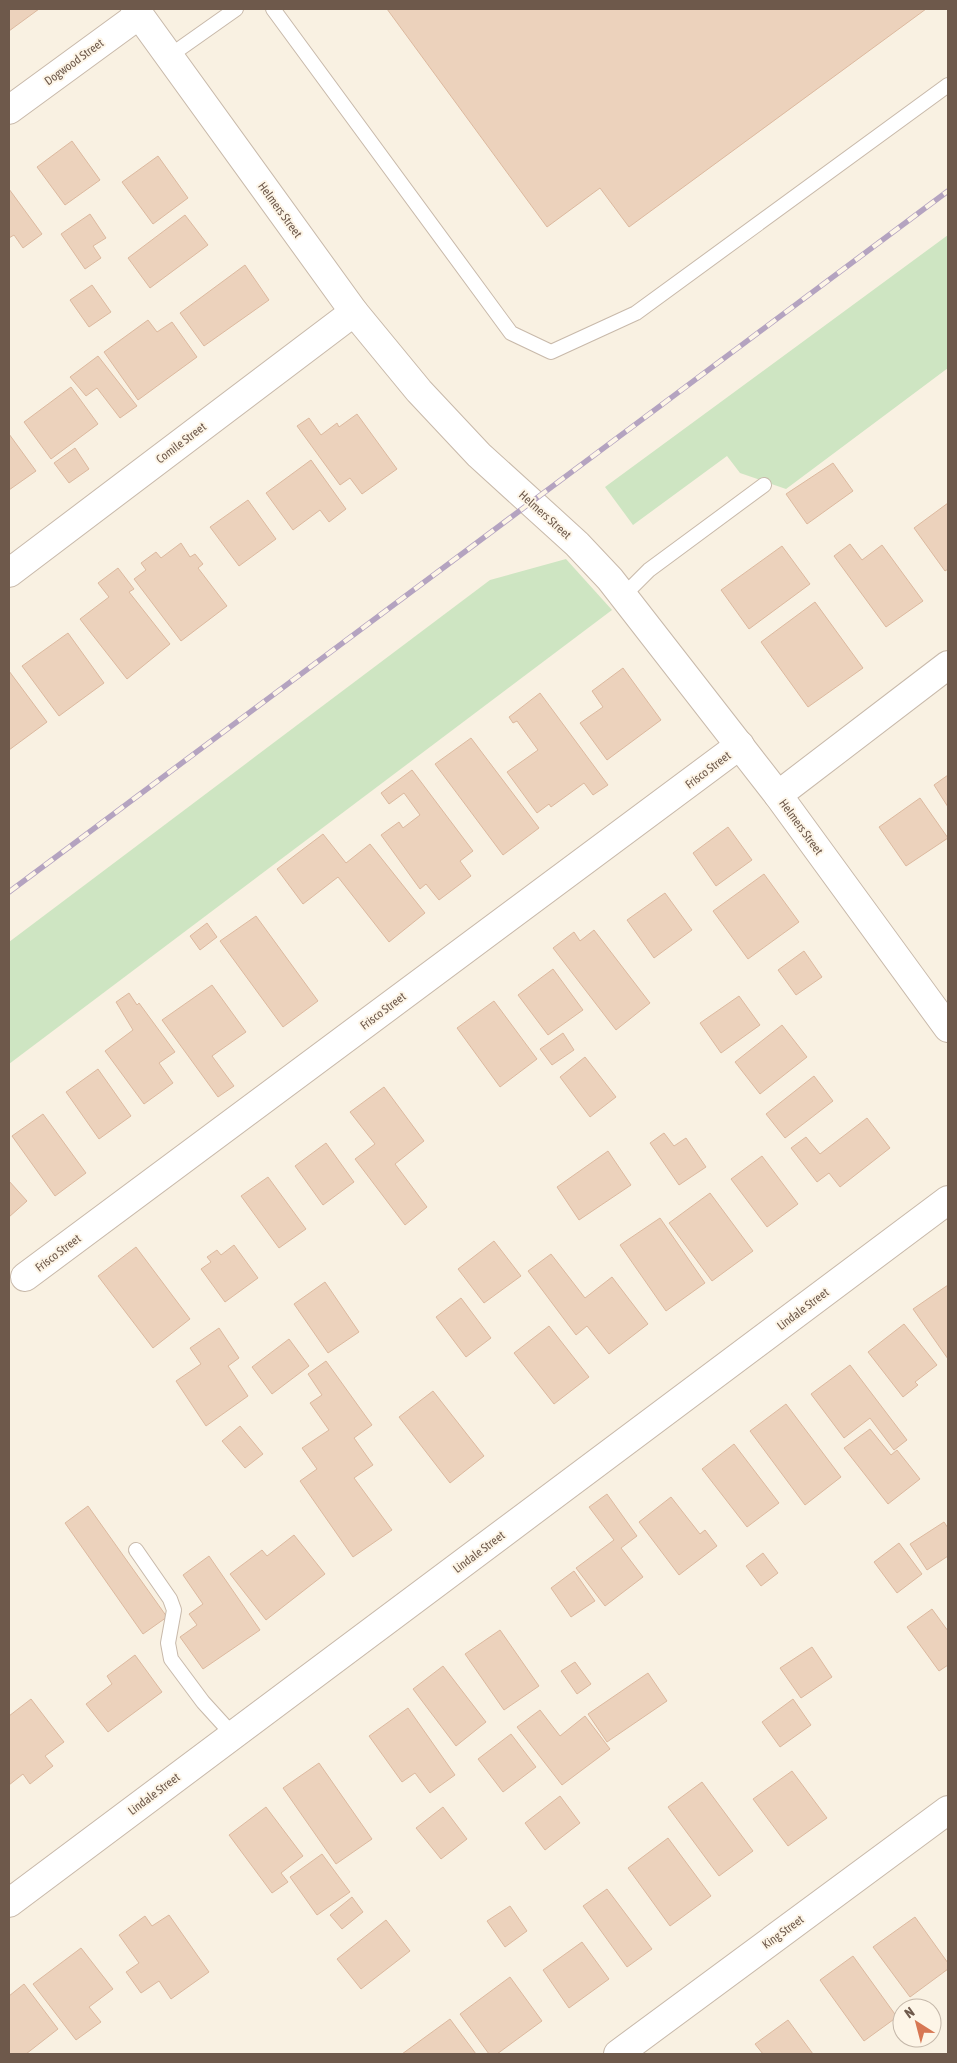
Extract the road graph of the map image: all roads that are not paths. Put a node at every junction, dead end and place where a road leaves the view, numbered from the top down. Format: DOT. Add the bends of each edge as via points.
graph roads {
  1 [pos="236,9"];
  2 [pos="273,9"];
  3 [pos="137,12"];
  4 [pos="168,57"];
  5 [pos="948,85"];
  6 [pos="9,110"];
  7 [pos="354,312"];
  8 [pos="764,485"];
  9 [pos="9,574"];
  10 [pos="623,596"];
  11 [pos="948,666"];
  12 [pos="740,746"];
  13 [pos="778,795"];
  14 [pos="948,1028"];
  15 [pos="948,1200"];
  16 [pos="25,1277"];
  17 [pos="136,1550"];
  18 [pos="233,1736"];
  19 [pos="948,1810"];
  20 [pos="9,1903"];
  21 [pos="618,2054"];
  1 -- 4 [label="lane"];
  2 -- 5 [label="lane" via="511,333 551,352 636,313"];
  3 -- 4 [label="street, Helmers Street"];
  3 -- 6 [label="street, Dogwood Street"];
  4 -- 7 [label="street, Helmers Street"];
  7 -- 9 [label="street, Comile Street"];
  7 -- 10 [label="street, Helmers Street" via="419,391 478,455 577,544"];
  8 -- 10 [label="lane" via="649,570"];
  10 -- 12 [label="street, Helmers Street"];
  11 -- 13 [label="street"];
  12 -- 13 [label="street, Helmers Street"];
  12 -- 16 [label="street, Frisco Street"];
  13 -- 14 [label="street, Helmers Street"];
  15 -- 18 [label="street, Lindale Street"];
  17 -- 18 [label="lane" via="170,1599 174,1610 168,1643 171,1660"];
  18 -- 20 [label="street, Lindale Street"];
  19 -- 21 [label="street, King Street"];
}
